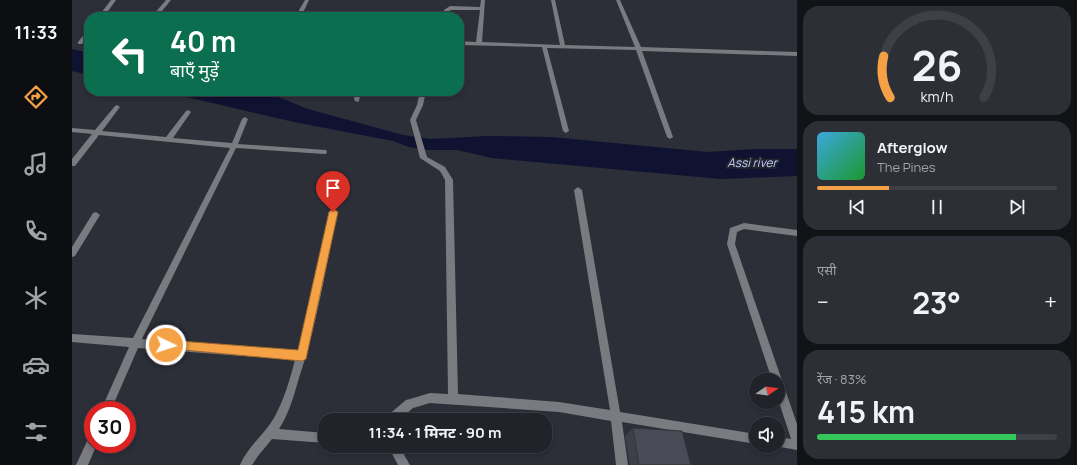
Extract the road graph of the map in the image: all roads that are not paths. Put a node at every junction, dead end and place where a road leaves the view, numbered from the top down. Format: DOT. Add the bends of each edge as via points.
graph roads {
  1 [pos="114,0"];
  2 [pos="169,0"];
  3 [pos="307,0"];
  4 [pos="483,0"];
  5 [pos="553,0"];
  6 [pos="618,0"];
  7 [pos="482,9"];
  8 [pos="105,12"];
  9 [pos="159,12"];
  10 [pos="301,12"];
  11 [pos="446,12"];
  12 [pos="84,38"];
  13 [pos="80,43"];
  14 [pos="464,43"];
  15 [pos="479,44"];
  16 [pos="544,46"];
  17 [pos="563,47"];
  18 [pos="639,50"];
  19 [pos="797,54"];
  20 [pos="357,96"];
  21 [pos="422,96"];
  22 [pos="357,100"];
  23 [pos="117,107"];
  24 [pos="188,112"];
  25 [pos="245,119"];
  26 [pos="72,130"];
  27 [pos="566,131"];
  28 [pos="97,132"];
  29 [pos="670,137"];
  30 [pos="168,139"];
  31 [pos="234,146"];
  32 [pos="324,152"];
  33 [pos="72,164"];
  34 [pos="578,190"];
  35 [pos="333,212"];
  36 [pos="96,215"];
  37 [pos="797,234"];
  38 [pos="72,254"];
  39 [pos="72,338"];
  40 [pos="136,342"];
  41 [pos="302,356"];
  42 [pos="775,373"];
  43 [pos="453,398"];
  44 [pos="110,401"];
  45 [pos="785,405"];
  46 [pos="399,413"];
  47 [pos="616,416"];
  48 [pos="269,433"];
  49 [pos="318,437"];
  50 [pos="749,438"];
  51 [pos="797,440"];
  52 [pos="785,443"];
  53 [pos="797,445"];
  54 [pos="88,453"];
  55 [pos="397,453"];
  56 [pos="82,465"];
  57 [pos="246,465"];
  58 [pos="404,465"];
  59 [pos="622,465"];
  1 -- 8 [label="street"];
  2 -- 9 [label="street"];
  3 -- 10 [label="street"];
  4 -- 7 [label="street"];
  5 -- 17 [label="street"];
  6 -- 18 [label="street"];
  7 -- 11 [label="street" via="450,8"];
  7 -- 15 [label="street"];
  12 -- 13 [label="street"];
  14 -- 15 [label="street"];
  15 -- 16 [label="street"];
  16 -- 17 [label="street"];
  16 -- 27 [label="street"];
  17 -- 18 [label="street"];
  18 -- 19 [label="street"];
  18 -- 29 [label="street"];
  20 -- 22 [label="street"];
  21 -- 43 [label="street" via="413,120 416,134 424,158 443,168 448,173 449,180"];
  23 -- 28 [label="street"];
  24 -- 30 [label="street"];
  25 -- 31 [label="street"];
  26 -- 28 [label="street"];
  28 -- 30 [label="street"];
  28 -- 33 [label="street"];
  30 -- 31 [label="street"];
  31 -- 32 [label="street"];
  31 -- 40 [label="street"];
  34 -- 47 [label="street"];
  35 -- 41 [label="street"];
  36 -- 38 [label="street"];
  37 -- 42 [label="street" via="744,226 733,230 731,244"];
  39 -- 40 [label="street"];
  40 -- 41 [label="street"];
  40 -- 44 [label="street"];
  41 -- 48 [label="street" via="280,418"];
  43 -- 46 [label="street" via="430,398 410,404"];
  43 -- 47 [label="street" via="559,407"];
  45 -- 51 [label="street"];
  47 -- 50 [label="street"];
  47 -- 59 [label="street"];
  48 -- 49 [label="street"];
  48 -- 57 [label="street"];
  52 -- 53 [label="street"];
  54 -- 56 [label="street"];
  55 -- 58 [label="street"];
}
